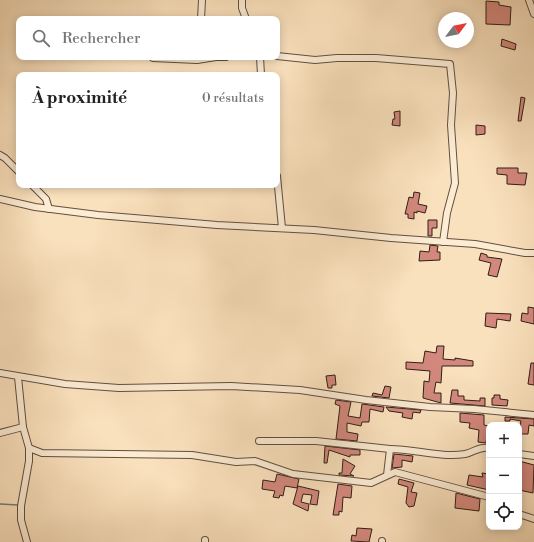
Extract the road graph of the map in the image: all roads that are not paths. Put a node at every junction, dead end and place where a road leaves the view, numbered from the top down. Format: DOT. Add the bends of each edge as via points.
graph roads {
  1 [pos="202,0"];
  2 [pos="242,0"];
  3 [pos="530,0"];
  4 [pos="534,14"];
  5 [pos="201,16"];
  6 [pos="245,16"];
  7 [pos="280,56"];
  8 [pos="260,60"];
  9 [pos="261,72"];
  10 [pos="0,155"];
  11 [pos="16,169"];
  12 [pos="35,188"];
  13 [pos="278,188"];
  14 [pos="0,198"];
  15 [pos="50,209"];
  16 [pos="282,228"];
  17 [pos="443,242"];
  18 [pos="534,253"];
  19 [pos="0,373"];
  20 [pos="18,377"];
  21 [pos="534,415"];
  22 [pos="23,427"];
  23 [pos="0,433"];
  24 [pos="259,441"];
  25 [pos="29,448"];
  26 [pos="486,448"];
  27 [pos="390,449"];
  28 [pos="522,454"];
  29 [pos="534,456"];
  30 [pos="387,475"];
  31 [pos="486,496"];
  32 [pos="522,515"];
  33 [pos="534,519"];
  34 [pos="27,542"];
  1 -- 5 [label="street"];
  2 -- 6 [label="street"];
  3 -- 4 [label="street"];
  7 -- 17 [label="street" via="315,60 376,58 450,64 453,93 450,125 455,183"];
  8 -- 9 [label="street"];
  10 -- 11 [label="street"];
  12 -- 15 [label="street" via="46,199"];
  13 -- 16 [label="street"];
  14 -- 15 [label="street"];
  15 -- 16 [label="street" via="210,225"];
  16 -- 17 [label="street"];
  17 -- 18 [label="street"];
  19 -- 20 [label="street"];
  20 -- 21 [label="street" via="119,388 231,386 300,390 430,407"];
  20 -- 22 [label="street"];
  22 -- 23 [label="street"];
  22 -- 25 [label="street"];
  24 -- 27 [label="street" via="316,441"];
  25 -- 30 [label="street" via="42,454 192,454 236,462 255,460 294,474 371,483"];
  25 -- 34 [label="street" via="21,506 21,520"];
  26 -- 27 [label="street" via="466,454 449,455"];
  27 -- 30 [label="street"];
  28 -- 29 [label="street"];
  30 -- 31 [label="street" via="395,472"];
  32 -- 33 [label="street"];
}
